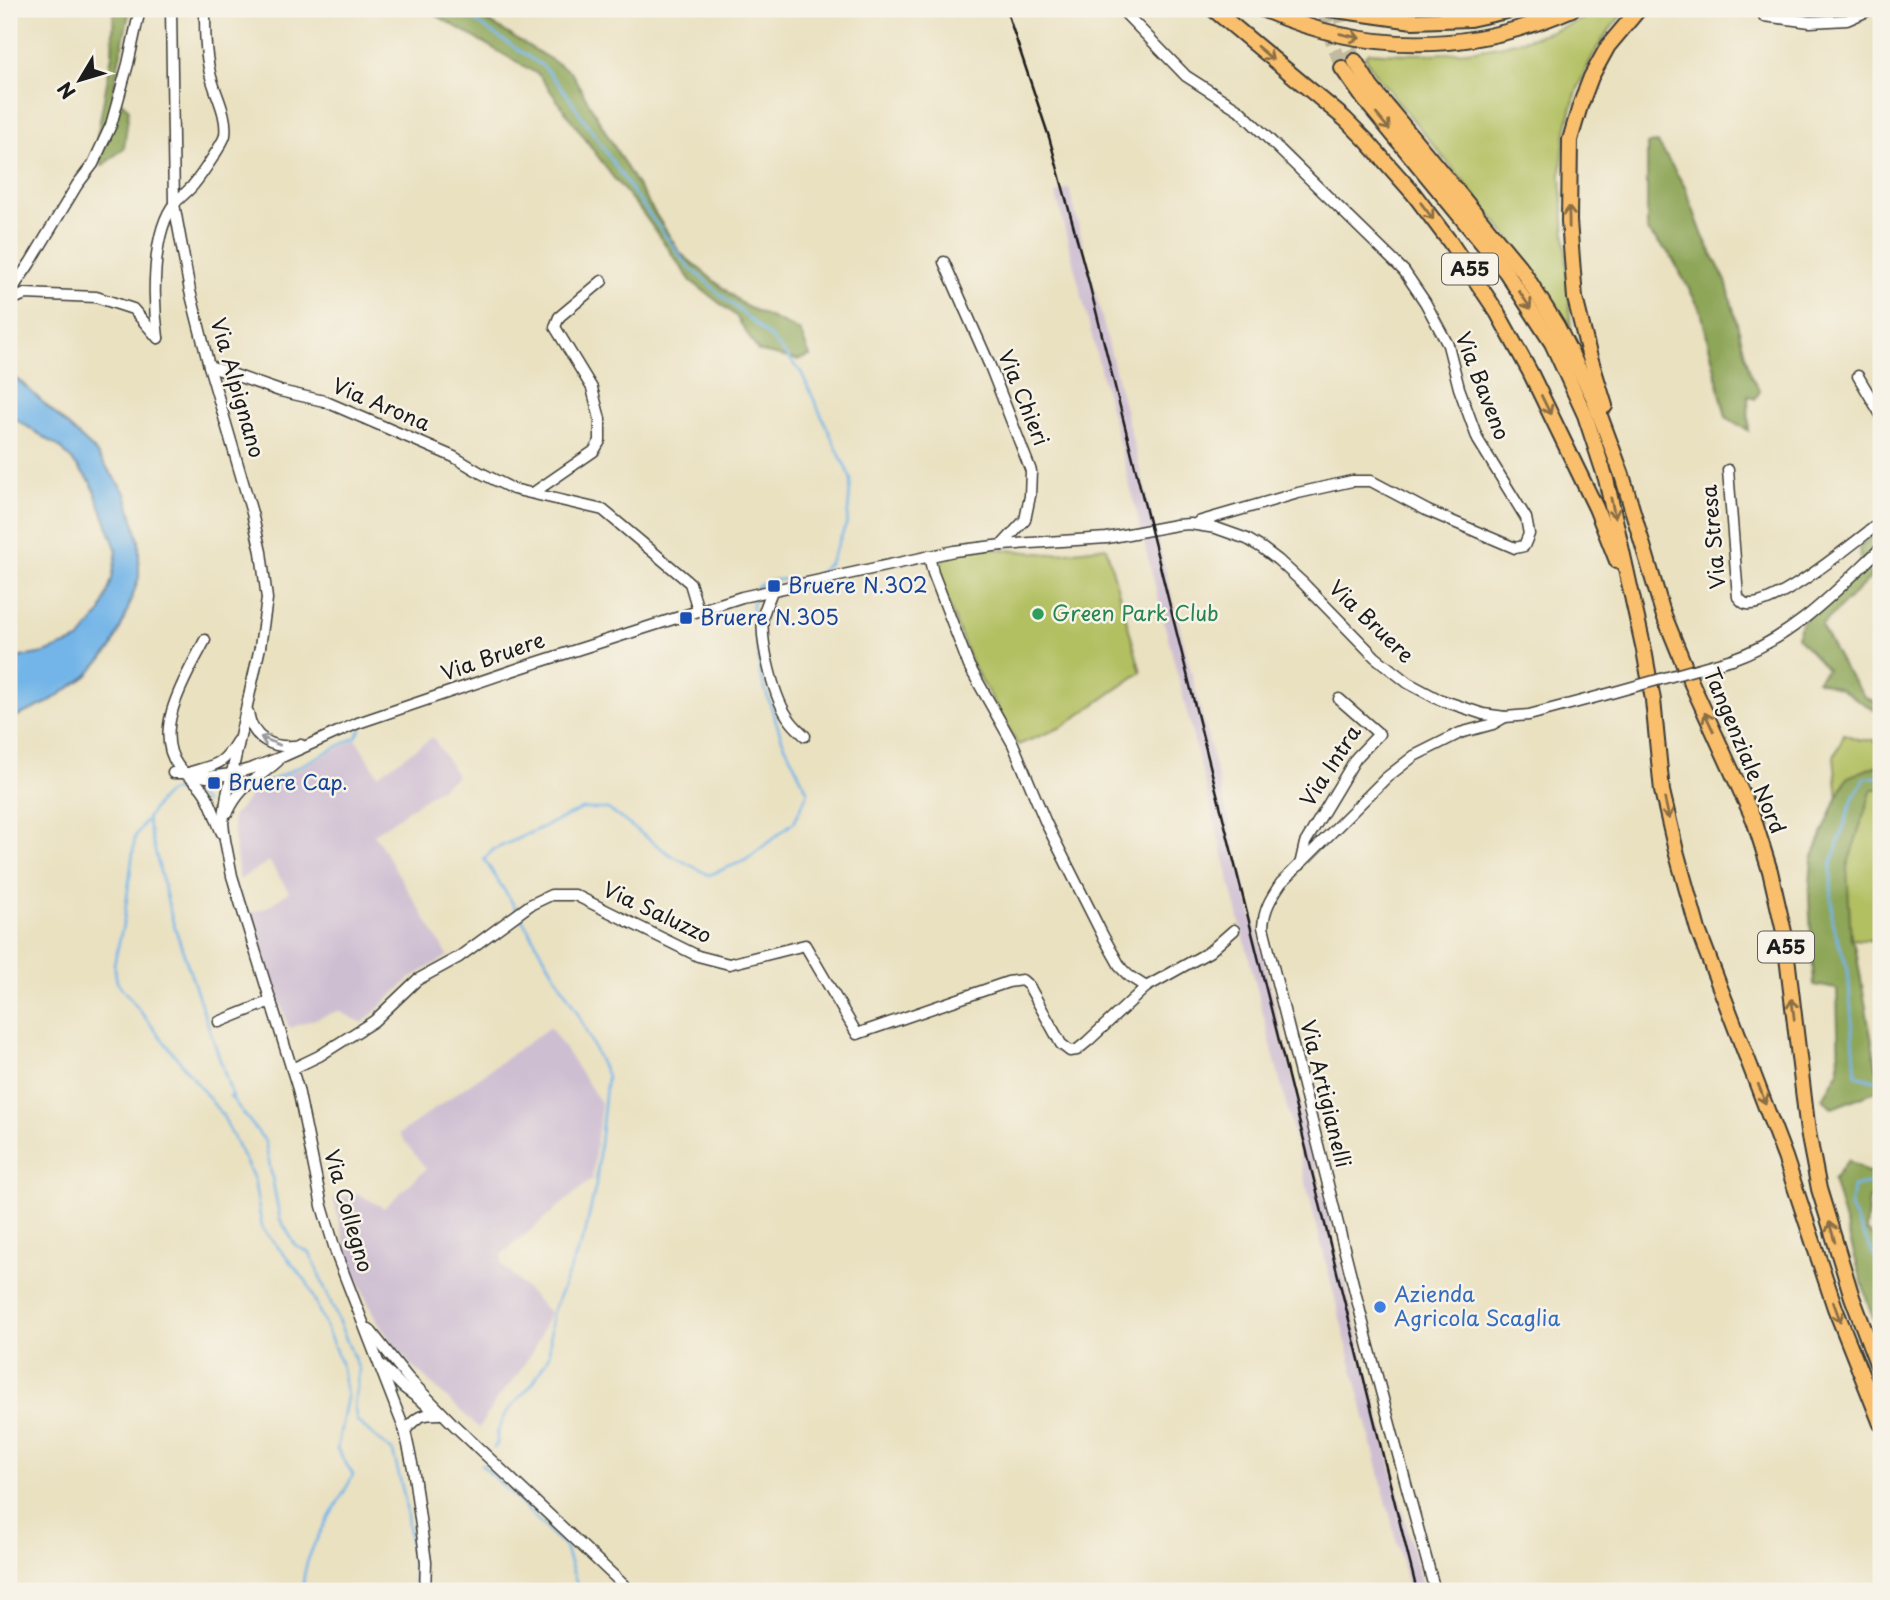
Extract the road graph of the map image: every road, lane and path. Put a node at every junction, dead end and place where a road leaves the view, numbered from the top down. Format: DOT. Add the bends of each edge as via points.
graph roads {
  1 [pos="140,9"];
  2 [pos="172,9"];
  3 [pos="205,9"];
  4 [pos="1121,9"];
  5 [pos="1213,9"];
  6 [pos="1262,9"];
  7 [pos="1329,9"];
  8 [pos="1390,9"];
  9 [pos="1516,9"];
  10 [pos="1572,9"];
  11 [pos="1639,9"];
  12 [pos="1872,9"];
  13 [pos="1349,12"];
  14 [pos="1764,16"];
  15 [pos="174,204"];
  16 [pos="944,262"];
  17 [pos="602,281"];
  18 [pos="9,290"];
  19 [pos="9,301"];
  20 [pos="209,366"];
  21 [pos="1858,376"];
  22 [pos="1881,415"];
  23 [pos="1728,470"];
  24 [pos="1622,475"];
  25 [pos="533,493"];
  26 [pos="1881,522"];
  27 [pos="1190,524"];
  28 [pos="1002,545"];
  29 [pos="1881,548"];
  30 [pos="929,556"];
  31 [pos="772,591"];
  32 [pos="1632,597"];
  33 [pos="698,610"];
  34 [pos="205,640"];
  35 [pos="1339,699"];
  36 [pos="248,701"];
  37 [pos="1505,717"];
  38 [pos="241,735"];
  39 [pos="805,736"];
  40 [pos="318,741"];
  41 [pos="284,756"];
  42 [pos="186,773"];
  43 [pos="173,774"];
  44 [pos="232,774"];
  45 [pos="223,822"];
  46 [pos="225,840"];
  47 [pos="1300,865"];
  48 [pos="1234,930"];
  49 [pos="1146,987"];
  50 [pos="271,1001"];
  51 [pos="219,1022"];
  52 [pos="292,1069"];
  53 [pos="363,1322"];
  54 [pos="378,1362"];
  55 [pos="1881,1374"];
  56 [pos="408,1378"];
  57 [pos="440,1415"];
  58 [pos="1881,1424"];
  59 [pos="456,1427"];
  60 [pos="405,1431"];
  61 [pos="425,1591"];
  62 [pos="630,1591"];
  63 [pos="1435,1591"];
  1 -- 18 [label="street" via="111,125 93,164"];
  2 -- 15 [label="street, Via Alpignano"];
  3 -- 15 [label="street" via="206,53 225,121 225,137 194,185"];
  4 -- 27 [label="street, Via Baveno" via="1186,76 1239,110 1404,271 1448,345 1478,440 1526,518 1529,534 1524,547 1514,548 1428,512 1371,481 1298,493"];
  5 -- 32 [label="highway, A55, one-way" via="1367,141 1466,264 1530,372 1596,508"];
  6 -- 10 [label="highway, one-way" via="1353,37 1418,44 1498,34"];
  7 -- 13 [label="highway"];
  8 -- 13 [label="highway"];
  9 -- 13 [label="highway" via="1441,21"];
  24 -- 11 [label="highway, A55, one-way" via="1575,298 1569,221 1570,140 1591,77 1608,46"];
  12 -- 14 [label="street" via="1847,20 1810,22"];
  15 -- 19 [label="street" via="164,222 155,270 158,338 133,309 96,297 25,294"];
  15 -- 20 [label="street, Via Alpignano"];
  16 -- 28 [label="street, Via Chieri" via="1031,471 1025,520"];
  17 -- 25 [label="street" via="559,317 555,327 592,388 600,441 594,451"];
  20 -- 25 [label="street, Via Arona" via="324,401 454,457 513,489"];
  20 -- 36 [label="street, Via Alpignano" via="252,513 267,599"];
  21 -- 22 [label="street"];
  23 -- 26 [label="street, Via Stresa" via="1735,573 1738,597 1744,603 1782,594"];
  24 -- 32 [label="highway, A55, one-way" via="1593,397 1536,292 1500,242 1349,64 1364,99 1506,272 1552,343 1597,448"];
  55 -- 24 [label="highway, Tangenziale Nord / A55, one-way" via="1819,1189 1784,932 1772,877 1754,820 1663,613"];
  25 -- 33 [label="street, Via Arona" via="603,510 690,583"];
  27 -- 28 [label="street, Via Bruere" via="1107,538"];
  27 -- 37 [label="street, Via Bruere" via="1228,531 1262,548 1408,683 1438,699"];
  28 -- 30 [label="street, Via Bruere"];
  29 -- 37 [label="street, Via Bruere, bridge" via="1803,620 1763,646 1604,695"];
  30 -- 31 [label="street, Via Bruere"];
  30 -- 49 [label="street" via="969,666 1013,744 1068,867 1121,968"];
  31 -- 33 [label="street, Via Bruere"];
  31 -- 39 [label="street" via="763,616 772,678 780,705"];
  32 -- 58 [label="highway, A55, one-way" via="1650,675 1662,791 1698,930"];
  33 -- 40 [label="street, Via Bruere" via="445,693"];
  34 -- 42 [label="street, Via Collegno" via="174,704 168,733 178,766"];
  35 -- 47 [label="street, Via Intra" via="1379,734 1356,758 1305,843"];
  36 -- 38 [label="street, Via Alpignano"];
  40 -- 36 [label="street, one-way" via="291,747 264,741 252,726"];
  37 -- 47 [label="street, Via Artigianelli" via="1414,756"];
  38 -- 42 [label="street" via="217,764"];
  38 -- 44 [label="street, Via Alpignano"];
  40 -- 41 [label="street, Via Bruere"];
  41 -- 44 [label="street, Via Bruere"];
  41 -- 45 [label="street" via="243,788"];
  42 -- 43 [label="street"];
  42 -- 44 [label="street" via="207,777"];
  42 -- 46 [label="street, Via Collegno" via="204,791"];
  44 -- 45 [label="street, Via Collegno"];
  45 -- 46 [label="street, Via Collegno"];
  46 -- 50 [label="street, Via Collegno"];
  47 -- 63 [label="street, Via Artigianelli" via="1268,902 1263,927 1368,1347"];
  48 -- 49 [label="street" via="1209,952"];
  49 -- 52 [label="street, Via Saluzzo" via="1077,1050 1060,1044 1022,980 857,1034 805,945 729,964 698,956 575,895 551,894 417,980 374,1021"];
  50 -- 51 [label="street"];
  50 -- 52 [label="street, Via Collegno"];
  52 -- 53 [label="street, Via Collegno" via="337,1256"];
  53 -- 54 [label="street, Via Collegno"];
  53 -- 56 [label="street"];
  54 -- 56 [label="street"];
  54 -- 57 [label="street"];
  54 -- 60 [label="street, Via Collegno"];
  56 -- 59 [label="street"];
  57 -- 59 [label="street"];
  57 -- 60 [label="street" via="421,1415"];
  59 -- 62 [label="street"];
  60 -- 61 [label="street, Via Collegno" via="426,1562"];
}
